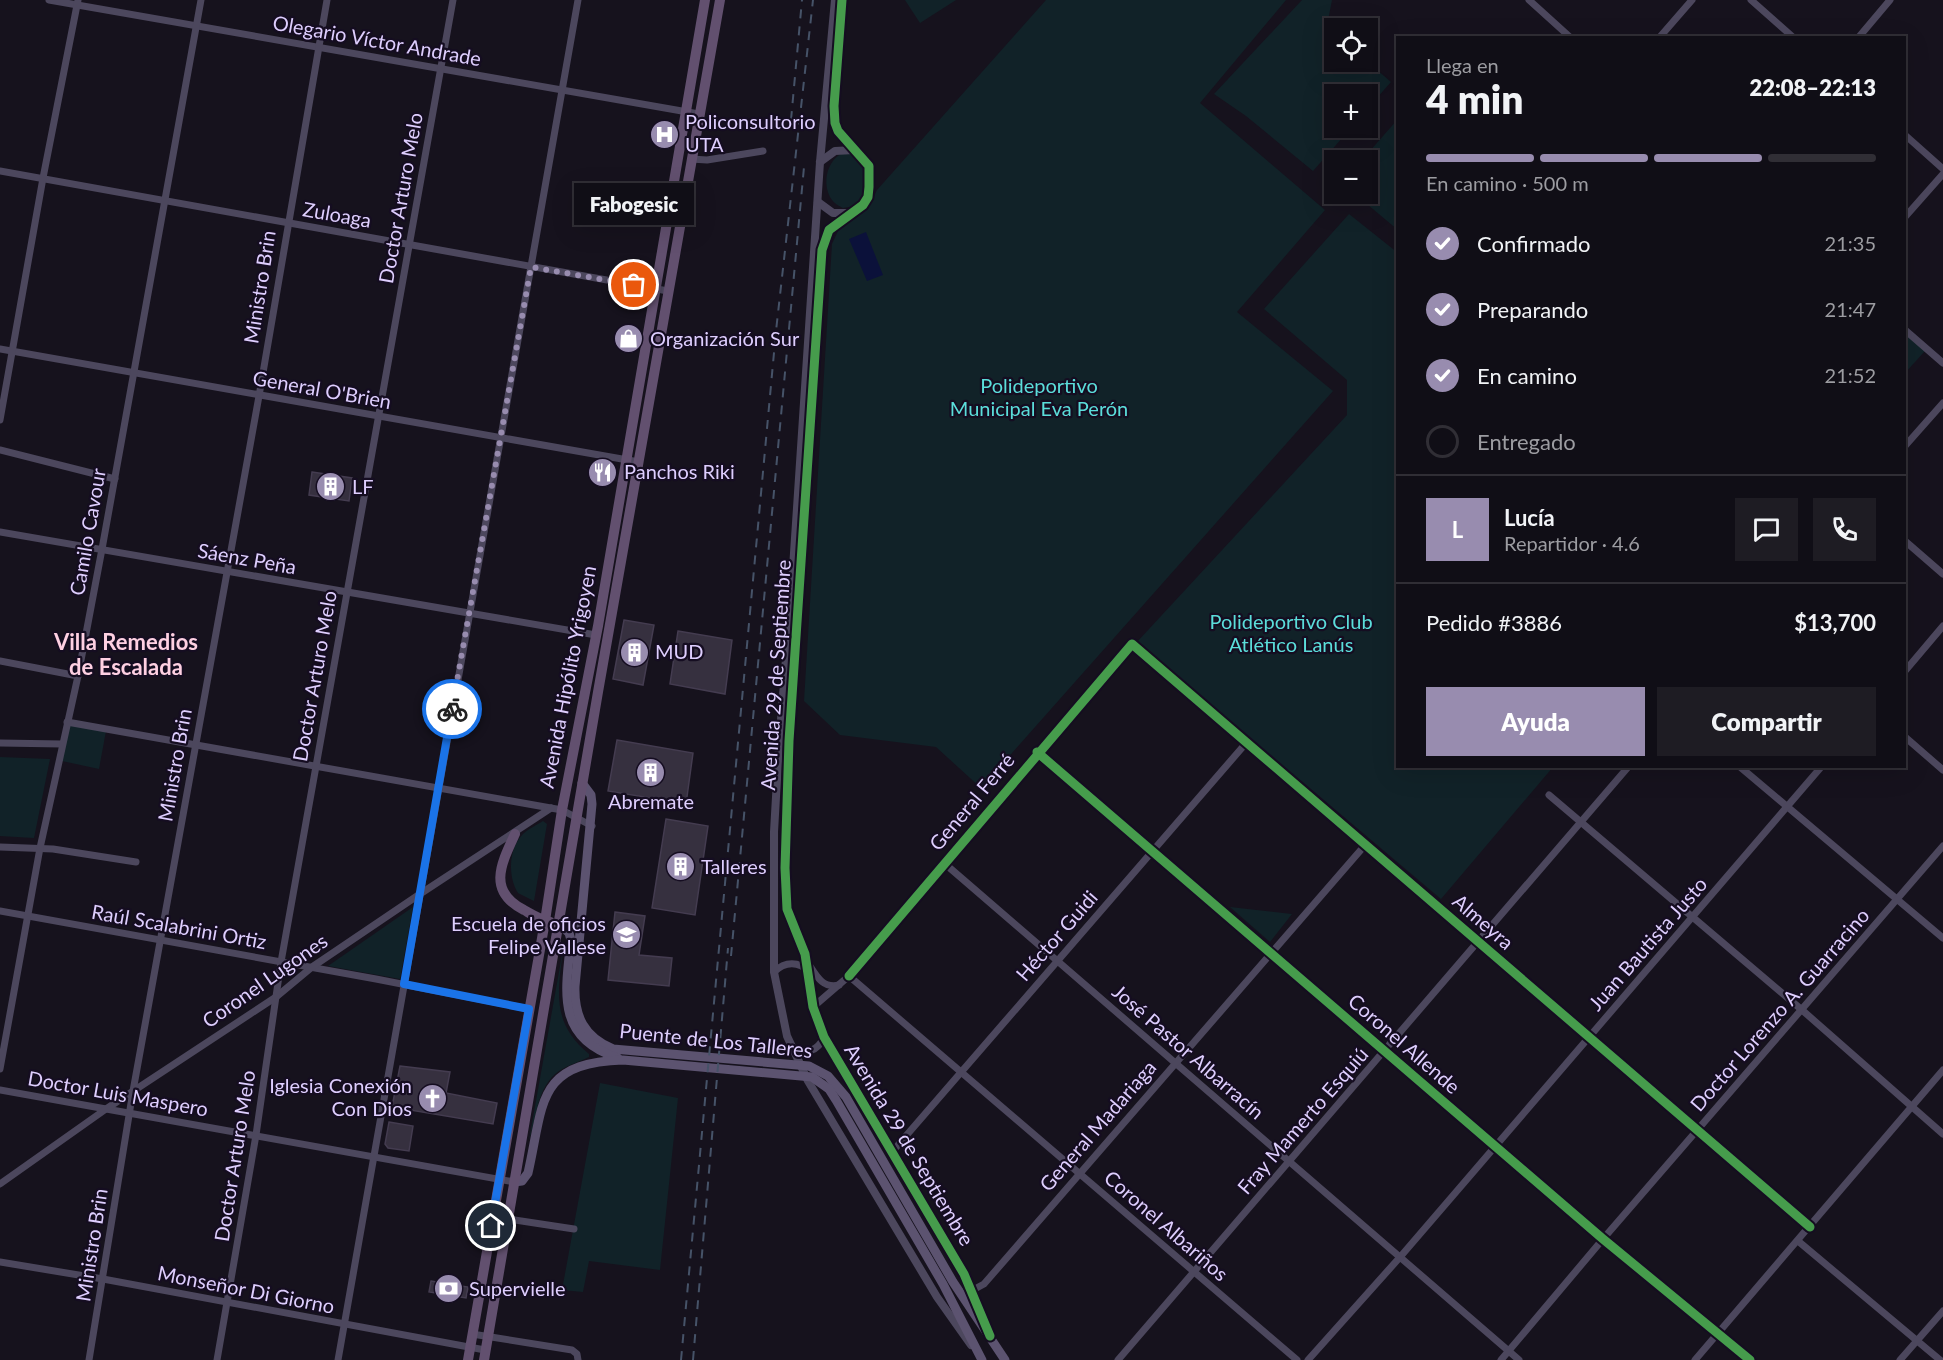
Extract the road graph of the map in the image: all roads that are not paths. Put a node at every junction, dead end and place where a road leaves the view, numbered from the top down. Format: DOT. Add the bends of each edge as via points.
graph roads {
  1 [pos="49,0"];
  2 [pos="201,0"];
  3 [pos="327,0"];
  4 [pos="453,0"];
  5 [pos="578,0"];
  6 [pos="705,0"];
  7 [pos="720,0"];
  8 [pos="835,0"];
  9 [pos="842,0"];
  10 [pos="1529,0"];
  11 [pos="1692,0"];
  12 [pos="1751,0"];
  13 [pos="1890,0"];
  14 [pos="78,2"];
  15 [pos="197,25"];
  16 [pos="1569,36"];
  17 [pos="1661,36"];
  18 [pos="1792,36"];
  19 [pos="1860,36"];
  20 [pos="318,47"];
  21 [pos="440,68"];
  22 [pos="562,91"];
  23 [pos="686,112"];
  24 [pos="699,114"];
  25 [pos="1906,136"];
  26 [pos="854,150"];
  27 [pos="763,151"];
  28 [pos="691,159"];
  29 [pos="820,162"];
  30 [pos="1943,169"];
  31 [pos="0,171"];
  32 [pos="1943,174"];
  33 [pos="43,178"];
  34 [pos="165,201"];
  35 [pos="818,202"];
  36 [pos="852,213"];
  37 [pos="1906,216"];
  38 [pos="288,223"];
  39 [pos="410,244"];
  40 [pos="531,267"];
  41 [pos="655,289"];
  42 [pos="668,291"];
  43 [pos="1906,331"];
  44 [pos="0,349"];
  45 [pos="14,352"];
  46 [pos="1943,363"];
  47 [pos="134,374"];
  48 [pos="259,396"];
  49 [pos="1943,403"];
  50 [pos="378,417"];
  51 [pos="0,420"];
  52 [pos="501,439"];
  53 [pos="1906,445"];
  54 [pos="0,450"];
  55 [pos="626,460"];
  56 [pos="639,462"];
  57 [pos="115,479"];
  58 [pos="0,532"];
  59 [pos="1906,543"];
  60 [pos="102,549"];
  61 [pos="226,572"];
  62 [pos="1943,574"];
  63 [pos="348,593"];
  64 [pos="470,614"];
  65 [pos="1943,626"];
  66 [pos="596,635"];
  67 [pos="1132,644"];
  68 [pos="0,661"];
  69 [pos="1906,670"];
  70 [pos="78,676"];
  71 [pos="67,722"];
  72 [pos="1906,738"];
  73 [pos="1247,742"];
  74 [pos="0,743"];
  75 [pos="62,744"];
  76 [pos="195,745"];
  77 [pos="1037,752"];
  78 [pos="315,766"];
  79 [pos="1627,768"];
  80 [pos="1741,768"];
  81 [pos="1820,768"];
  82 [pos="1943,770"];
  83 [pos="582,783"];
  84 [pos="438,788"];
  85 [pos="1549,795"];
  86 [pos="1786,807"];
  87 [pos="557,809"];
  88 [pos="576,817"];
  89 [pos="1581,822"];
  90 [pos="592,826"];
  91 [pos="515,834"];
  92 [pos="1366,844"];
  93 [pos="1943,846"];
  94 [pos="0,847"];
  95 [pos="40,848"];
  96 [pos="1152,851"];
  97 [pos="136,862"];
  98 [pos="944,863"];
  99 [pos="420,894"];
  100 [pos="1897,900"];
  101 [pos="514,905"];
  102 [pos="0,911"];
  103 [pos="28,916"];
  104 [pos="1692,918"];
  105 [pos="545,921"];
  106 [pos="559,924"];
  107 [pos="543,933"];
  108 [pos="1943,938"];
  109 [pos="160,940"];
  110 [pos="575,940"];
  111 [pos="1478,942"];
  112 [pos="1271,953"];
  113 [pos="1057,961"];
  114 [pos="281,962"];
  115 [pos="312,968"];
  116 [pos="808,968"];
  117 [pos="774,972"];
  118 [pos="404,984"];
  119 [pos="841,985"];
  120 [pos="276,997"];
  121 [pos="813,1007"];
  122 [pos="529,1009"];
  123 [pos="1802,1010"];
  124 [pos="824,1036"];
  125 [pos="1589,1037"];
  126 [pos="792,1048"];
  127 [pos="1385,1052"];
  128 [pos="623,1060"];
  129 [pos="1175,1064"];
  130 [pos="0,1069"];
  131 [pos="1943,1070"];
  132 [pos="961,1072"];
  133 [pos="0,1090"];
  134 [pos="133,1091"];
  135 [pos="1912,1108"];
  136 [pos="106,1109"];
  137 [pos="129,1112"];
  138 [pos="1697,1130"];
  139 [pos="1943,1134"];
  140 [pos="256,1135"];
  141 [pos="1494,1146"];
  142 [pos="892,1152"];
  143 [pos="374,1156"];
  144 [pos="1290,1161"];
  145 [pos="1080,1173"];
  146 [pos="498,1180"];
  147 [pos="514,1182"];
  148 [pos="0,1184"];
  149 [pos="508,1219"];
  150 [pos="1810,1227"];
  151 [pos="574,1229"];
  152 [pos="1603,1239"];
  153 [pos="1798,1241"];
  154 [pos="1401,1256"];
  155 [pos="0,1262"];
  156 [pos="1193,1272"];
  157 [pos="103,1279"];
  158 [pos="971,1291"];
  159 [pos="227,1303"];
  160 [pos="1943,1311"];
  161 [pos="344,1325"];
  162 [pos="472,1334"];
  163 [pos="1719,1334"];
  164 [pos="990,1336"];
  165 [pos="488,1337"];
  166 [pos="1917,1340"];
  167 [pos="470,1348"];
  168 [pos="1509,1352"];
  169 [pos="485,1355"];
  170 [pos="89,1360"];
  171 [pos="217,1360"];
  172 [pos="338,1360"];
  173 [pos="468,1360"];
  174 [pos="578,1360"];
  175 [pos="982,1360"];
  176 [pos="1005,1360"];
  177 [pos="1118,1360"];
  178 [pos="1297,1360"];
  179 [pos="1308,1360"];
  180 [pos="1502,1360"];
  181 [pos="1519,1360"];
  182 [pos="1695,1360"];
  183 [pos="1750,1360"];
  184 [pos="1900,1360"];
  185 [pos="1940,1360"];
  1 -- 14 [label="street, Olegario Víctor Andrade"];
  2 -- 15 [label="street, Camilo Cavour"];
  3 -- 20 [label="street, Ministro Brin"];
  4 -- 21 [label="street, Doctor Arturo Melo"];
  5 -- 22 [label="street"];
  6 -- 23 [label="main road, Avenida Hipólito Yrigoyen"];
  7 -- 24 [label="main road, Avenida Hipólito Yrigoyen"];
  8 -- 29 [label="street, Avenida 29 de Septiembre"];
  9 -- 26 [label="street, Avenida 29 de Septiembre" via="834,123"];
  10 -- 16 [label="street"];
  11 -- 17 [label="street"];
  12 -- 18 [label="street"];
  13 -- 19 [label="street"];
  14 -- 15 [label="street, Olegario Víctor Andrade"];
  14 -- 33 [label="street"];
  15 -- 20 [label="street, Olegario Víctor Andrade"];
  15 -- 34 [label="street, Camilo Cavour"];
  20 -- 21 [label="street, Olegario Víctor Andrade"];
  20 -- 38 [label="street, Ministro Brin"];
  21 -- 22 [label="street, Olegario Víctor Andrade"];
  21 -- 39 [label="street, Doctor Arturo Melo"];
  22 -- 23 [label="street, Olegario Víctor Andrade"];
  22 -- 40 [label="street"];
  23 -- 24 [label="street, Olegario Víctor Andrade"];
  23 -- 41 [label="main road, Avenida Hipólito Yrigoyen"];
  24 -- 28 [label="main road, Avenida Hipólito Yrigoyen"];
  25 -- 30 [label="street"];
  26 -- 29 [label="street" via="835,151"];
  26 -- 36 [label="street, Avenida 29 de Septiembre" via="869,166 870,187 863,205"];
  27 -- 28 [label="street"];
  28 -- 42 [label="main road, Avenida Hipólito Yrigoyen"];
  29 -- 35 [label="street, Avenida 29 de Septiembre"];
  31 -- 33 [label="street, Zuloaga"];
  32 -- 37 [label="street"];
  33 -- 34 [label="street, Zuloaga"];
  33 -- 45 [label="street"];
  34 -- 38 [label="street, Zuloaga"];
  34 -- 47 [label="street, Camilo Cavour"];
  35 -- 36 [label="street" via="833,213"];
  35 -- 117 [label="street, Avenida 29 de Septiembre" via="779,744"];
  36 -- 116 [label="street, Avenida 29 de Septiembre" via="829,230 822,250 789,741 786,896"];
  38 -- 39 [label="street, Zuloaga"];
  38 -- 48 [label="street, Ministro Brin"];
  39 -- 40 [label="street, Zuloaga"];
  39 -- 50 [label="street, Doctor Arturo Melo"];
  40 -- 41 [label="street, Zuloaga"];
  40 -- 52 [label="street"];
  41 -- 42 [label="street, Zuloaga"];
  41 -- 55 [label="main road, Avenida Hipólito Yrigoyen"];
  42 -- 56 [label="main road, Avenida Hipólito Yrigoyen"];
  43 -- 46 [label="street"];
  44 -- 45 [label="street, General O'Brien"];
  45 -- 47 [label="street, General O'Brien"];
  45 -- 51 [label="street"];
  47 -- 48 [label="street, General O'Brien"];
  47 -- 57 [label="street, Camilo Cavour"];
  48 -- 50 [label="street, General O'Brien"];
  48 -- 61 [label="street, Ministro Brin"];
  49 -- 53 [label="street"];
  50 -- 52 [label="street, General O'Brien"];
  50 -- 63 [label="street, Doctor Arturo Melo"];
  52 -- 55 [label="street, General O'Brien"];
  52 -- 64 [label="street"];
  54 -- 57 [label="street"];
  55 -- 56 [label="street, General O'Brien"];
  55 -- 66 [label="main road, Avenida Hipólito Yrigoyen"];
  56 -- 83 [label="main road, Avenida Hipólito Yrigoyen"];
  57 -- 60 [label="street, Camilo Cavour"];
  58 -- 60 [label="street, Sáenz Peña"];
  59 -- 62 [label="street"];
  60 -- 61 [label="street, Sáenz Peña"];
  60 -- 70 [label="street, Camilo Cavour"];
  61 -- 63 [label="street, Sáenz Peña"];
  61 -- 76 [label="street, Ministro Brin"];
  63 -- 64 [label="street, Sáenz Peña"];
  63 -- 78 [label="street, Doctor Arturo Melo"];
  64 -- 66 [label="street, Sáenz Peña"];
  64 -- 84 [label="street"];
  65 -- 69 [label="street"];
  66 -- 87 [label="main road, Avenida Hipólito Yrigoyen"];
  67 -- 73 [label="street, Almeyra"];
  67 -- 77 [label="street, General Ferré"];
  68 -- 70 [label="street"];
  70 -- 71 [label="street, Camilo Cavour"];
  71 -- 75 [label="street, Camilo Cavour"];
  71 -- 76 [label="street"];
  72 -- 82 [label="street"];
  73 -- 92 [label="street, Almeyra"];
  73 -- 96 [label="street, Héctor Guidi"];
  74 -- 75 [label="street"];
  75 -- 95 [label="street, Camilo Cavour"];
  76 -- 78 [label="street"];
  76 -- 109 [label="street, Ministro Brin"];
  77 -- 96 [label="street, Coronel Allende"];
  78 -- 84 [label="street"];
  78 -- 114 [label="street, Doctor Arturo Melo"];
  79 -- 89 [label="street, Fray Mamerto Esquiú"];
  80 -- 86 [label="street"];
  81 -- 86 [label="street, Juan Bautista Justo"];
  83 -- 88 [label="main road, Avenida Hipólito Yrigoyen"];
  83 -- 90 [label="main road, Puente de Los Talleres" via="591,795"];
  84 -- 87 [label="street"];
  84 -- 99 [label="street"];
  85 -- 89 [label="street"];
  86 -- 100 [label="street"];
  86 -- 104 [label="street, Juan Bautista Justo"];
  87 -- 88 [label="street"];
  87 -- 91 [label="street, Coronel Lugones"];
  87 -- 105 [label="main road, Avenida Hipólito Yrigoyen"];
  88 -- 90 [label="street"];
  88 -- 106 [label="main road, Avenida Hipólito Yrigoyen"];
  89 -- 104 [label="street"];
  89 -- 111 [label="street, Fray Mamerto Esquiú"];
  90 -- 110 [label="main road, Puente de Los Talleres"];
  91 -- 99 [label="street, Coronel Lugones"];
  91 -- 101 [label="main road" via="499,878"];
  92 -- 111 [label="street, Almeyra"];
  92 -- 112 [label="street, General Madariaga"];
  93 -- 100 [label="street, Doctor Lorenzo A. Guarracino"];
  94 -- 95 [label="street"];
  95 -- 97 [label="street"];
  95 -- 103 [label="street, Camilo Cavour"];
  96 -- 112 [label="street, Coronel Allende"];
  96 -- 113 [label="street, Héctor Guidi"];
  98 -- 113 [label="street, José Pastor Albarracín"];
  99 -- 115 [label="street, Coronel Lugones"];
  99 -- 118 [label="street"];
  100 -- 108 [label="street"];
  100 -- 123 [label="street, Doctor Lorenzo A. Guarracino"];
  101 -- 105 [label="main road"];
  101 -- 107 [label="main road"];
  102 -- 103 [label="street, Raúl Scalabrini Ortiz"];
  103 -- 109 [label="street, Raúl Scalabrini Ortiz"];
  103 -- 130 [label="street, Camilo Cavour"];
  104 -- 123 [label="street"];
  104 -- 125 [label="street, Juan Bautista Justo"];
  105 -- 106 [label="main road"];
  105 -- 107 [label="main road, Avenida Hipólito Yrigoyen"];
  106 -- 110 [label="main road"];
  106 -- 147 [label="main road, Avenida Hipólito Yrigoyen"];
  107 -- 122 [label="main road, Avenida Hipólito Yrigoyen"];
  109 -- 114 [label="street, Raúl Scalabrini Ortiz"];
  109 -- 134 [label="street, Ministro Brin"];
  110 -- 128 [label="main road, Puente de Los Talleres" via="566,986 571,1022 597,1050"];
  110 -- 164 [label="main road, Puente de Los Talleres" via="577,1014 582,1026 603,1045 625,1051 809,1066 834,1082 953,1282"];
  111 -- 125 [label="street, Almeyra"];
  111 -- 127 [label="street, Fray Mamerto Esquiú"];
  112 -- 127 [label="street, Coronel Allende"];
  112 -- 129 [label="street, General Madariaga"];
  113 -- 129 [label="street, José Pastor Albarracín"];
  113 -- 132 [label="street, Héctor Guidi"];
  114 -- 115 [label="street, Raúl Scalabrini Ortiz"];
  114 -- 120 [label="street, Doctor Arturo Melo"];
  115 -- 118 [label="street, Raúl Scalabrini Ortiz"];
  115 -- 120 [label="street, Coronel Lugones"];
  116 -- 117 [label="street" via="795,963"];
  116 -- 119 [label="street" via="825,984"];
  116 -- 121 [label="street, Avenida 29 de Septiembre"];
  117 -- 126 [label="street, Avenida 29 de Septiembre"];
  118 -- 122 [label="street, Raúl Scalabrini Ortiz"];
  118 -- 143 [label="street"];
  119 -- 121 [label="street"];
  119 -- 132 [label="street, Coronel Albariños" via="849,976"];
  120 -- 134 [label="street, Coronel Lugones"];
  120 -- 140 [label="street, Doctor Arturo Melo"];
  121 -- 124 [label="street, Avenida 29 de Septiembre"];
  122 -- 146 [label="main road, Avenida Hipólito Yrigoyen"];
  123 -- 135 [label="street"];
  123 -- 138 [label="street, Doctor Lorenzo A. Guarracino"];
  124 -- 126 [label="street" via="808,1052"];
  124 -- 142 [label="street, Avenida 29 de Septiembre"];
  125 -- 138 [label="street, Almeyra"];
  125 -- 141 [label="street, Juan Bautista Justo"];
  126 -- 175 [label="street, Avenida 29 de Septiembre" via="938,1297"];
  127 -- 141 [label="street, Coronel Allende"];
  127 -- 144 [label="street, Fray Mamerto Esquiú"];
  128 -- 147 [label="main road, Puente de Los Talleres" via="583,1065 566,1071 552,1083 528,1173"];
  128 -- 175 [label="main road, Puente de Los Talleres" via="799,1075 820,1081 836,1100 943,1284"];
  129 -- 144 [label="street, José Pastor Albarracín"];
  129 -- 145 [label="street, General Madariaga"];
  131 -- 135 [label="street"];
  132 -- 142 [label="street, Héctor Guidi"];
  132 -- 145 [label="street, Coronel Albariños"];
  133 -- 136 [label="street, Doctor Luis Maspero"];
  134 -- 136 [label="street, Coronel Lugones"];
  134 -- 137 [label="street, Ministro Brin"];
  135 -- 139 [label="street"];
  135 -- 150 [label="street"];
  136 -- 137 [label="street, Doctor Luis Maspero"];
  136 -- 148 [label="street, Coronel Lugones"];
  137 -- 140 [label="street, Doctor Luis Maspero"];
  137 -- 157 [label="street, Ministro Brin"];
  138 -- 150 [label="street, Almeyra"];
  138 -- 152 [label="street, Doctor Lorenzo A. Guarracino"];
  140 -- 143 [label="street, Doctor Luis Maspero"];
  140 -- 159 [label="street, Doctor Arturo Melo"];
  141 -- 152 [label="street, Coronel Allende"];
  141 -- 154 [label="street, Juan Bautista Justo"];
  142 -- 158 [label="street, Avenida 29 de Septiembre"];
  143 -- 146 [label="street, Doctor Luis Maspero"];
  143 -- 161 [label="street"];
  144 -- 154 [label="street, José Pastor Albarracín"];
  144 -- 156 [label="street, Fray Mamerto Esquiú"];
  145 -- 156 [label="street, Coronel Albariños"];
  145 -- 158 [label="street, General Madariaga" via="984,1284"];
  146 -- 147 [label="street, Doctor Luis Maspero"];
  146 -- 162 [label="main road, Avenida Hipólito Yrigoyen"];
  147 -- 149 [label="main road, Avenida Hipólito Yrigoyen"];
  149 -- 151 [label="street"];
  149 -- 165 [label="main road, Avenida Hipólito Yrigoyen"];
  150 -- 153 [label="street"];
  152 -- 163 [label="street, Coronel Allende"];
  152 -- 168 [label="street, Doctor Lorenzo A. Guarracino"];
  153 -- 163 [label="street"];
  153 -- 166 [label="street"];
  154 -- 168 [label="street, José Pastor Albarracín"];
  154 -- 179 [label="street, Juan Bautista Justo"];
  155 -- 157 [label="street, Monseñor Di Giorno"];
  156 -- 177 [label="street, Fray Mamerto Esquiú"];
  156 -- 178 [label="street, Coronel Albariños"];
  157 -- 159 [label="street, Monseñor Di Giorno"];
  157 -- 170 [label="street, Ministro Brin"];
  158 -- 164 [label="street, Avenida 29 de Septiembre"];
  159 -- 161 [label="street, Monseñor Di Giorno"];
  159 -- 171 [label="street, Doctor Arturo Melo"];
  160 -- 166 [label="street"];
  161 -- 167 [label="street, Monseñor Di Giorno"];
  161 -- 172 [label="street"];
  162 -- 165 [label="street"];
  162 -- 167 [label="main road, Avenida Hipólito Yrigoyen"];
  163 -- 182 [label="street"];
  163 -- 183 [label="street, Coronel Allende"];
  164 -- 176 [label="main road, Avenida 29 de Septiembre"];
  165 -- 169 [label="main road, Avenida Hipólito Yrigoyen"];
  165 -- 174 [label="street" via="572,1350"];
  166 -- 184 [label="street"];
  166 -- 185 [label="street"];
  167 -- 169 [label="street, Monseñor Di Giorno"];
  167 -- 173 [label="main road, Avenida Hipólito Yrigoyen"];
  168 -- 180 [label="street, Doctor Lorenzo A. Guarracino"];
  168 -- 181 [label="street, José Pastor Albarracín"];
}
